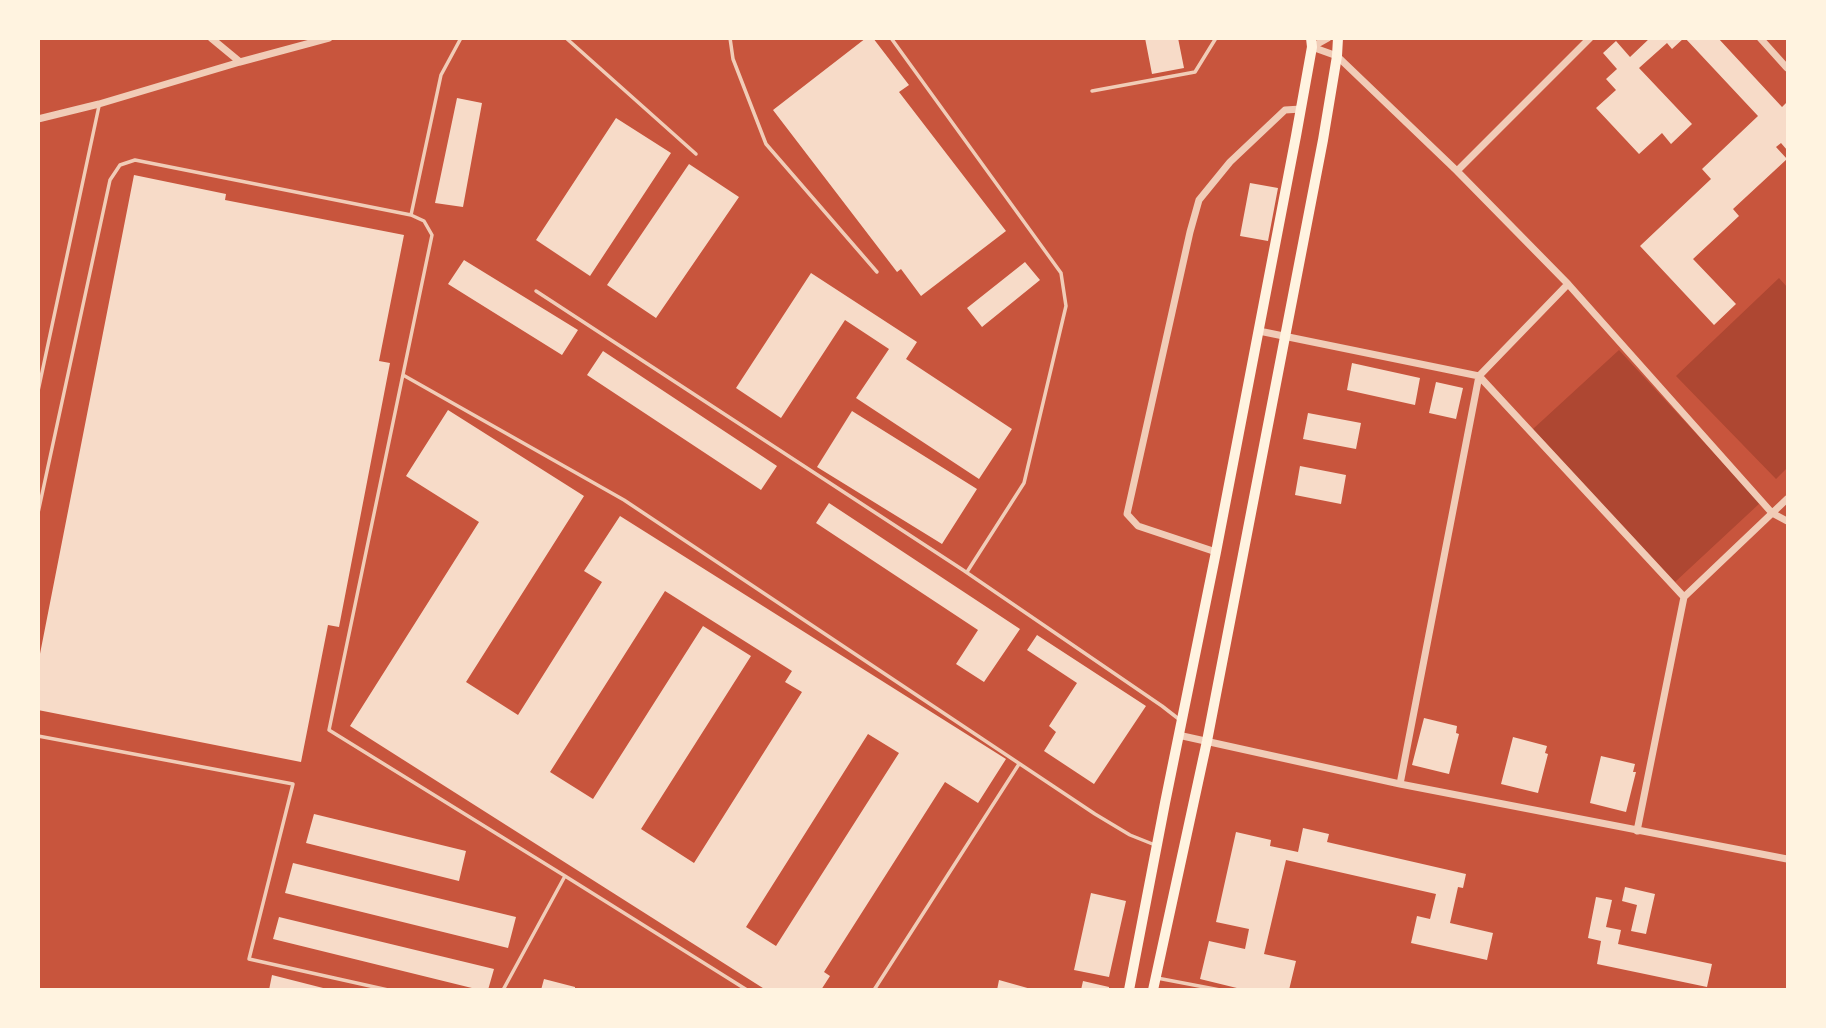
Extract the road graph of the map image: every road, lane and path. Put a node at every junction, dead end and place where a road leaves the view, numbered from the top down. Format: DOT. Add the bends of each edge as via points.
graph roads {
  1 [pos="211,38"];
  2 [pos="329,38"];
  3 [pos="461,38"];
  4 [pos="566,38"];
  5 [pos="730,38"];
  6 [pos="891,38"];
  7 [pos="1216,38"];
  8 [pos="1328,38"];
  9 [pos="1338,38"];
  10 [pos="1590,38"];
  11 [pos="1760,38"];
  12 [pos="1311,43"];
  13 [pos="1337,56"];
  14 [pos="240,62"];
  15 [pos="1787,68"];
  16 [pos="1092,91"];
  17 [pos="99,104"];
  18 [pos="1301,109"];
  19 [pos="38,119"];
  20 [pos="696,154"];
  21 [pos="1457,171"];
  22 [pos="411,215"];
  23 [pos="877,272"];
  24 [pos="1568,284"];
  25 [pos="536,291"];
  26 [pos="1259,331"];
  27 [pos="1285,337"];
  28 [pos="403,374"];
  29 [pos="1479,376"];
  30 [pos="38,391"];
  31 [pos="1787,499"];
  32 [pos="38,513"];
  33 [pos="1772,513"];
  34 [pos="1787,521"];
  35 [pos="1216,552"];
  36 [pos="967,573"];
  37 [pos="1684,597"];
  38 [pos="1181,721"];
  39 [pos="1178,735"];
  40 [pos="38,736"];
  41 [pos="1207,741"];
  42 [pos="1019,764"];
  43 [pos="1400,784"];
  44 [pos="1637,831"];
  45 [pos="1157,846"];
  46 [pos="1787,859"];
  47 [pos="565,876"];
  48 [pos="1155,977"];
  49 [pos="388,989"];
  50 [pos="503,989"];
  51 [pos="747,989"];
  52 [pos="873,989"];
  53 [pos="1129,989"];
  54 [pos="1153,989"];
  55 [pos="1220,989"];
  1 -- 14 [label="street"];
  2 -- 14 [label="street"];
  3 -- 22 [label="lane" via="441,75"];
  4 -- 20 [label="lane"];
  5 -- 23 [label="lane" via="733,59 766,144"];
  6 -- 36 [label="lane" via="1062,273 1066,306 1024,482"];
  7 -- 16 [label="lane" via="1195,72"];
  8 -- 12 [label="street"];
  9 -- 13 [label="main road"];
  10 -- 21 [label="street"];
  11 -- 15 [label="street"];
  12 -- 13 [label="street"];
  12 -- 18 [label="main road"];
  13 -- 21 [label="street"];
  13 -- 27 [label="main road"];
  14 -- 17 [label="street"];
  17 -- 19 [label="street"];
  17 -- 30 [label="lane"];
  18 -- 26 [label="main road"];
  18 -- 35 [label="street" via="1285,110 1230,162 1199,200 1127,514 1138,526"];
  21 -- 24 [label="street"];
  22 -- 28 [label="lane" via="424,221 432,235"];
  22 -- 32 [label="lane" via="135,160 120,165 110,180"];
  24 -- 29 [label="street"];
  24 -- 33 [label="street"];
  25 -- 36 [label="lane"];
  26 -- 27 [label="street"];
  26 -- 35 [label="main road"];
  27 -- 29 [label="street"];
  27 -- 41 [label="main road"];
  28 -- 42 [label="lane" via="624,500"];
  28 -- 47 [label="lane" via="329,730"];
  29 -- 37 [label="street"];
  29 -- 43 [label="street"];
  31 -- 33 [label="street"];
  33 -- 34 [label="street"];
  33 -- 37 [label="street"];
  35 -- 38 [label="main road"];
  36 -- 38 [label="lane"];
  37 -- 44 [label="street"];
  38 -- 39 [label="main road"];
  39 -- 41 [label="street"];
  39 -- 45 [label="main road"];
  40 -- 49 [label="lane" via="293,784 249,959"];
  41 -- 43 [label="street"];
  41 -- 48 [label="main road"];
  42 -- 45 [label="lane" via="1118,828"];
  42 -- 52 [label="lane"];
  43 -- 44 [label="street"];
  44 -- 46 [label="street"];
  45 -- 53 [label="main road"];
  47 -- 50 [label="lane"];
  47 -- 51 [label="lane"];
  48 -- 54 [label="main road"];
  48 -- 55 [label="lane"];
}
